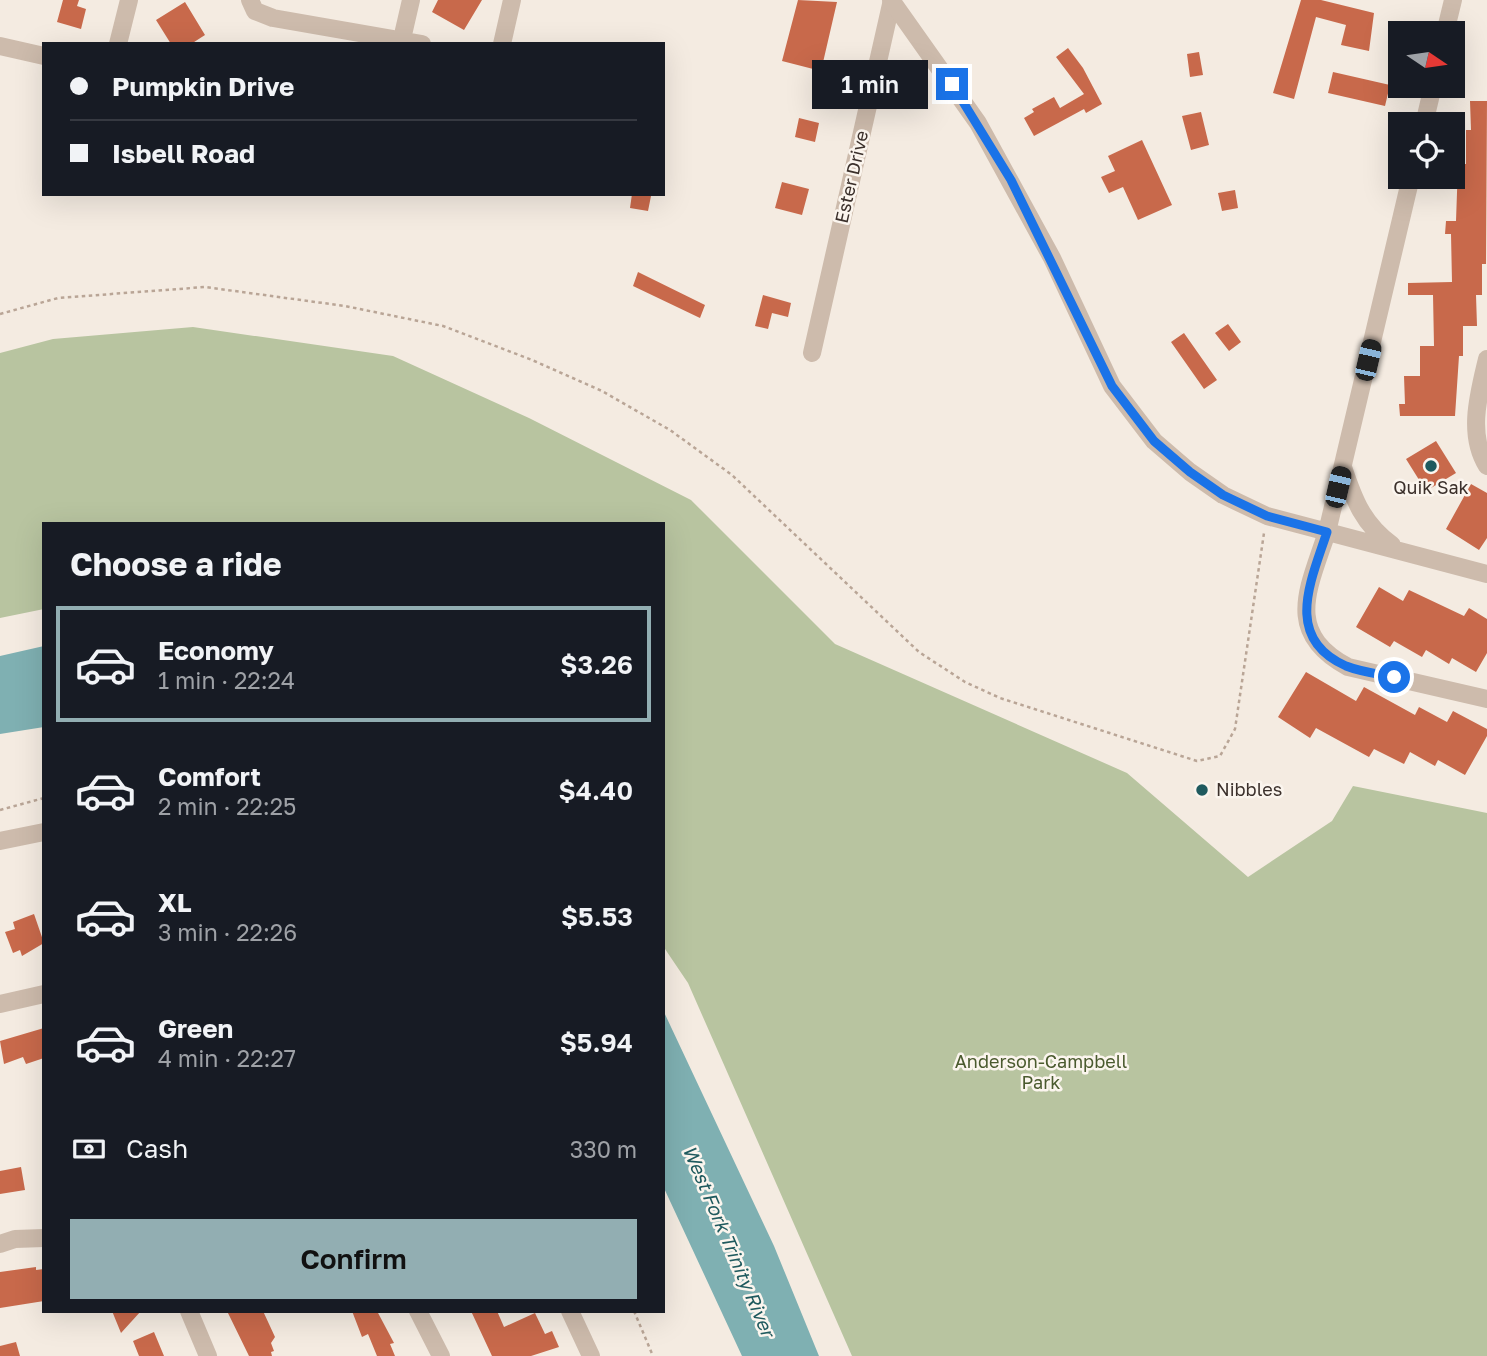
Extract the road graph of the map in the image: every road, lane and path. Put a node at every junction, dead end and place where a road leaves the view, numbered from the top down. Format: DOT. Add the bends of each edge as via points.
graph roads {
  1 [pos="129,0"];
  2 [pos="411,0"];
  3 [pos="512,0"];
  4 [pos="892,0"];
  5 [pos="1453,0"];
  6 [pos="253,6"];
  7 [pos="1448,21"];
  8 [pos="402,39"];
  9 [pos="118,42"];
  10 [pos="414,42"];
  11 [pos="502,42"];
  12 [pos="0,46"];
  13 [pos="42,56"];
  14 [pos="1408,189"];
  15 [pos="0,314"];
  16 [pos="812,353"];
  17 [pos="1487,359"];
  18 [pos="1484,462"];
  19 [pos="1343,465"];
  20 [pos="1267,516"];
  21 [pos="1327,532"];
  22 [pos="1400,551"];
  23 [pos="1487,574"];
  24 [pos="1487,699"];
  25 [pos="42,799"];
  26 [pos="0,810"];
  27 [pos="42,832"];
  28 [pos="0,841"];
  29 [pos="42,994"];
  30 [pos="0,1004"];
  31 [pos="42,1238"];
  32 [pos="0,1244"];
  33 [pos="191,1313"];
  34 [pos="419,1313"];
  35 [pos="571,1313"];
  36 [pos="635,1313"];
  37 [pos="208,1356"];
  38 [pos="441,1356"];
  39 [pos="591,1356"];
  40 [pos="653,1356"];
  1 -- 9 [label="street"];
  2 -- 8 [label="street"];
  3 -- 11 [label="street"];
  4 -- 16 [label="street, Ester Drive"];
  4 -- 20 [label="street" via="978,122 1112,386 1154,441 1190,472 1223,495"];
  5 -- 7 [label="street"];
  6 -- 8 [label="street" via="273,18"];
  8 -- 10 [label="street"];
  12 -- 13 [label="street"];
  14 -- 19 [label="street"];
  15 -- 20 [label="path" via="58,298 205,287 418,321 506,350 602,391 722,467 919,652 965,682 1000,698 1198,761 1220,756 1235,729"];
  17 -- 18 [label="street" via="1475,438"];
  19 -- 21 [label="street"];
  19 -- 22 [label="street" via="1357,510 1378,535"];
  20 -- 21 [label="street"];
  21 -- 22 [label="street"];
  21 -- 24 [label="street" via="1308,591 1306,627 1316,642 1348,667"];
  22 -- 23 [label="street"];
  25 -- 26 [label="path"];
  27 -- 28 [label="street"];
  29 -- 30 [label="street"];
  31 -- 32 [label="street"];
  33 -- 37 [label="street"];
  34 -- 38 [label="street"];
  35 -- 39 [label="street"];
  36 -- 40 [label="path"];
}
